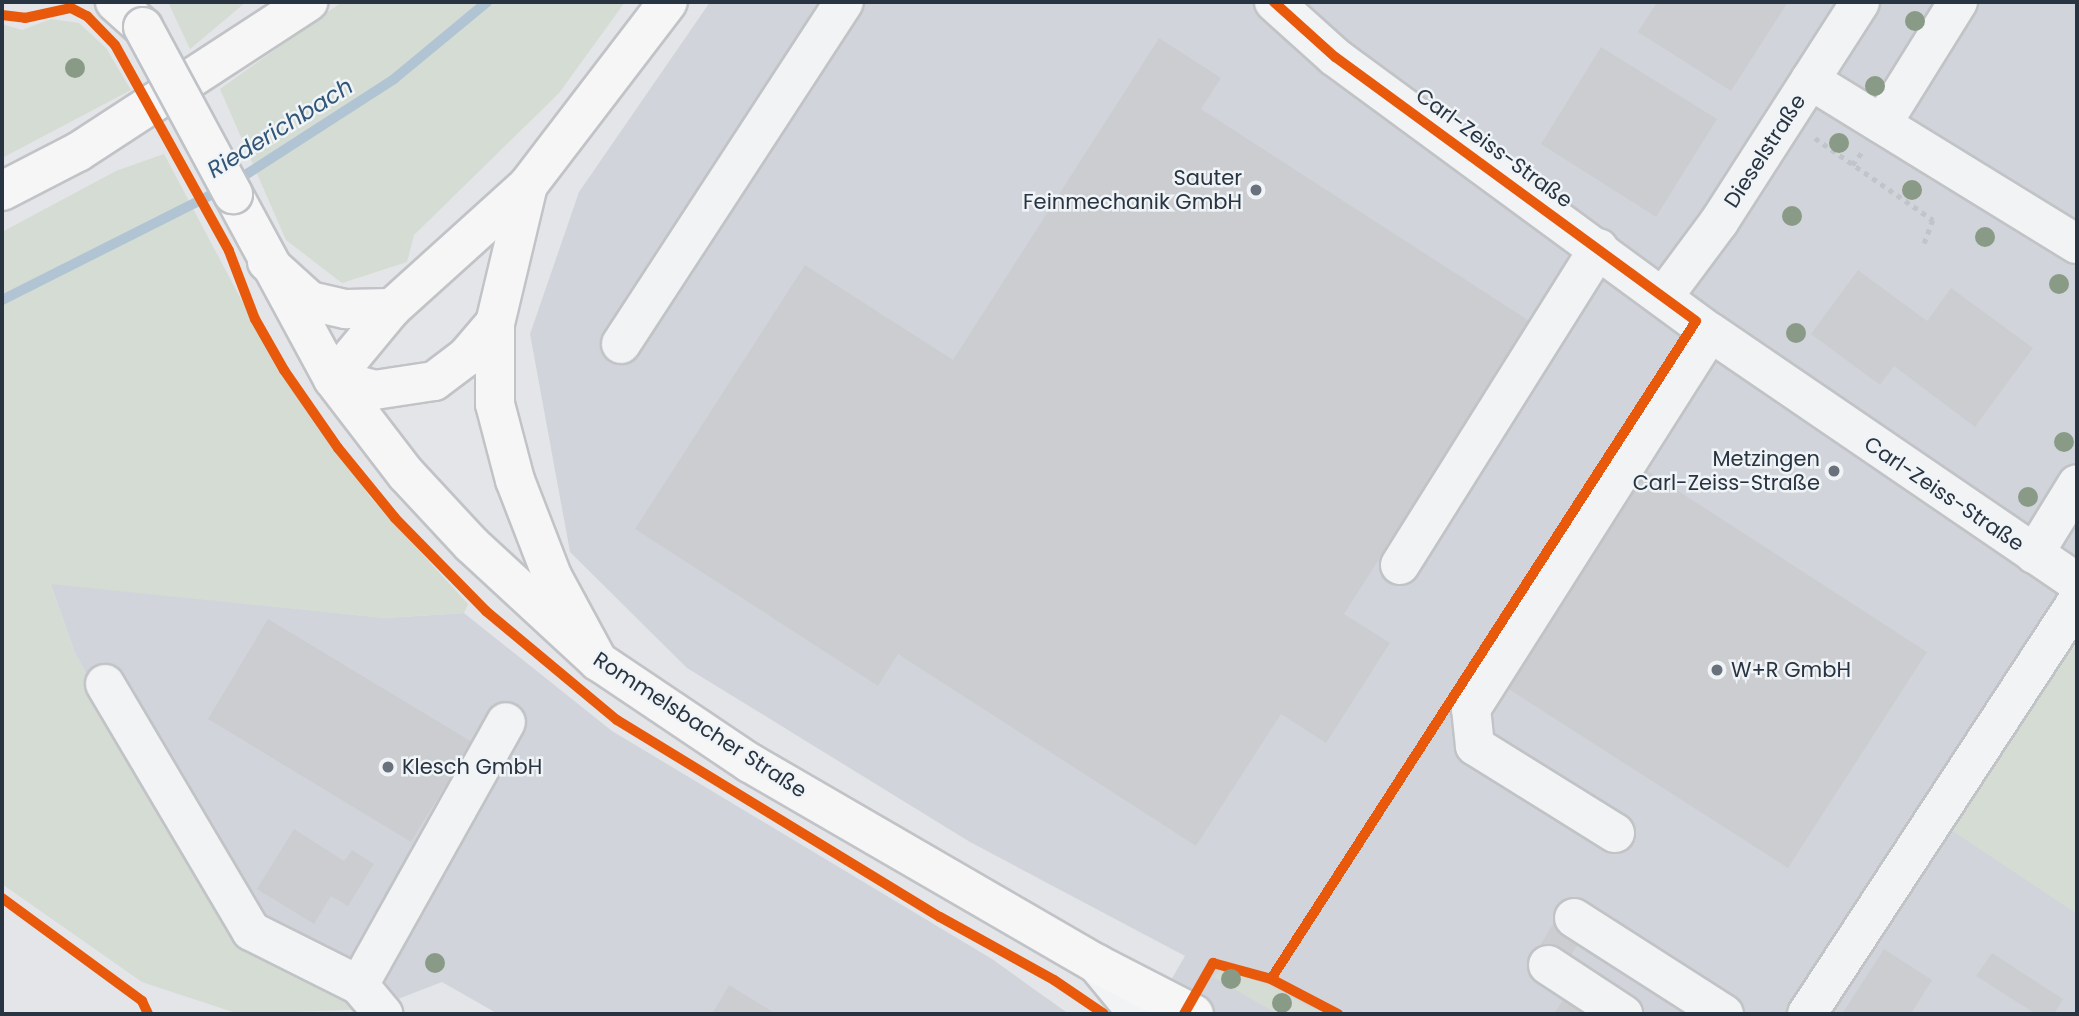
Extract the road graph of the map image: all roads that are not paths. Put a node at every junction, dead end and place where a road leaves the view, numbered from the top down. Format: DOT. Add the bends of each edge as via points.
graph roads {
  1 [pos="115,2"];
  2 [pos="308,2"];
  3 [pos="668,2"];
  4 [pos="844,2"];
  5 [pos="1273,2"];
  6 [pos="1860,2"];
  7 [pos="1958,2"];
  8 [pos="141,14"];
  9 [pos="1810,80"];
  10 [pos="1882,124"];
  11 [pos="528,185"];
  12 [pos="2,191"];
  13 [pos="2077,244"];
  14 [pos="1599,248"];
  15 [pos="267,262"];
  16 [pos="1664,296"];
  17 [pos="392,309"];
  18 [pos="495,323"];
  19 [pos="1710,332"];
  20 [pos="621,344"];
  21 [pos="333,379"];
  22 [pos="2077,484"];
  23 [pos="2034,554"];
  24 [pos="1400,565"];
  25 [pos="2077,582"];
  26 [pos="2077,603"];
  27 [pos="598,661"];
  28 [pos="105,684"];
  29 [pos="506,722"];
  30 [pos="1615,833"];
  31 [pos="1574,918"];
  32 [pos="1097,964"];
  33 [pos="1548,965"];
  34 [pos="359,985"];
  35 [pos="383,1014"];
  36 [pos="1138,1014"];
  37 [pos="1194,1014"];
  38 [pos="1623,1014"];
  39 [pos="1724,1014"];
  40 [pos="1807,1014"];
  1 -- 8 [label="main road, Rommelsbacher Straße"];
  2 -- 12 [label="main road" via="78,152"];
  3 -- 11 [label="main road"];
  4 -- 20 [label="street"];
  5 -- 14 [label="street, Carl-Zeiss-Straße" via="1335,57"];
  6 -- 9 [label="street, Dieselstraße"];
  7 -- 10 [label="street"];
  8 -- 15 [label="main road, Rommelsbacher Straße, bridge"];
  9 -- 10 [label="street"];
  9 -- 16 [label="street, Dieselstraße"];
  10 -- 13 [label="street"];
  11 -- 17 [label="main road"];
  11 -- 18 [label="main road"];
  14 -- 16 [label="street, Carl-Zeiss-Straße"];
  14 -- 24 [label="street"];
  15 -- 17 [label="main road" via="310,301 346,309"];
  15 -- 21 [label="main road, Rommelsbacher Straße"];
  16 -- 19 [label="street, Carl-Zeiss-Straße"];
  17 -- 21 [label="main road"];
  18 -- 21 [label="main road" via="466,357 434,381 375,390"];
  18 -- 27 [label="main road" via="495,404 515,480 552,576"];
  19 -- 23 [label="street, Carl-Zeiss-Straße"];
  19 -- 30 [label="street" via="1471,709 1475,746"];
  21 -- 27 [label="main road, Rommelsbacher Straße" via="406,474 471,544"];
  22 -- 23 [label="street"];
  23 -- 25 [label="street, Carl-Zeiss-Straße"];
  26 -- 40 [label="street"];
  27 -- 32 [label="main road, Rommelsbacher Straße" via="751,763"];
  28 -- 34 [label="street" via="251,931"];
  29 -- 34 [label="street"];
  31 -- 39 [label="street"];
  32 -- 36 [label="street"];
  32 -- 37 [label="main road, Rommelsbacher Straße"];
  33 -- 38 [label="street"];
  34 -- 35 [label="street"];
}
